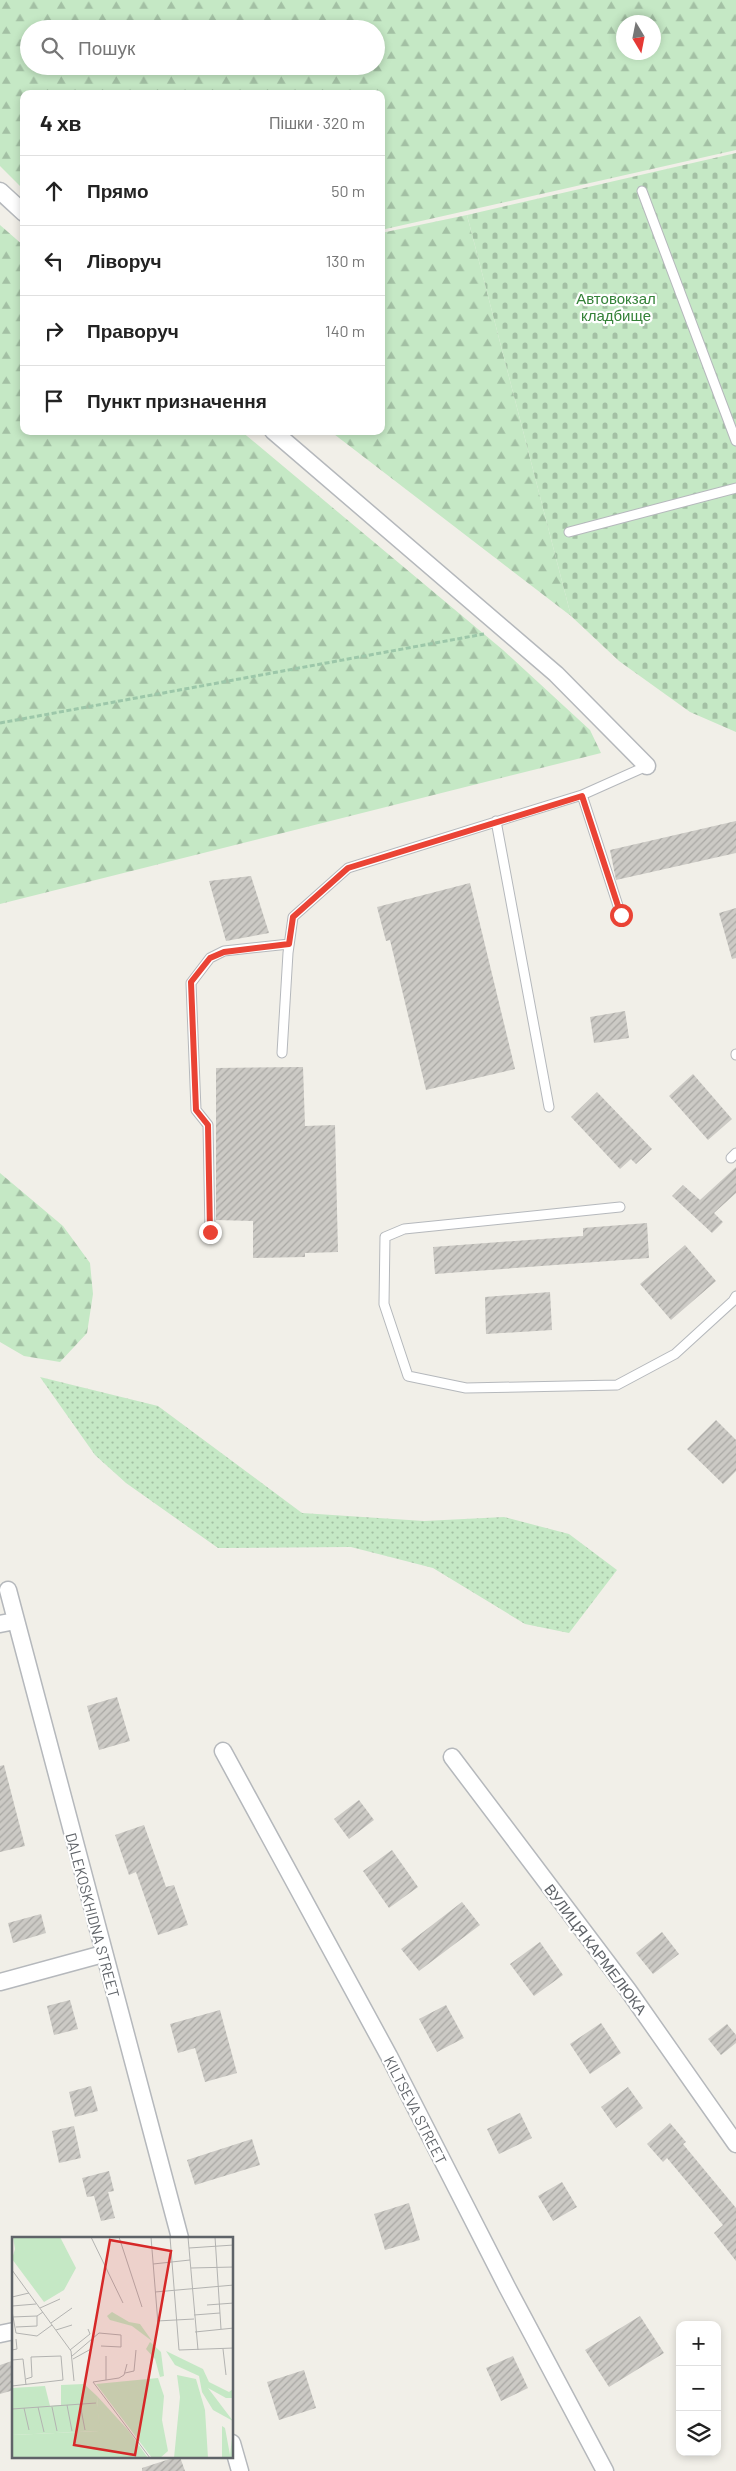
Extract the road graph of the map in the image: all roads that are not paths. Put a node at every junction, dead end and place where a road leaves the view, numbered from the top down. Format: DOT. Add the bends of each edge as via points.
graph roads {
  1 [pos="0,191"];
  2 [pos="642,191"];
  3 [pos="20,209"];
  4 [pos="278,435"];
  5 [pos="736,441"];
  6 [pos="736,488"];
  7 [pos="569,532"];
  8 [pos="647,766"];
  9 [pos="582,796"];
  10 [pos="496,821"];
  11 [pos="621,915"];
  12 [pos="289,944"];
  13 [pos="282,1053"];
  14 [pos="549,1107"];
  15 [pos="620,1208"];
  16 [pos="210,1232"];
  17 [pos="736,1296"];
  18 [pos="8,1590"];
  19 [pos="7,1622"];
  20 [pos="223,1751"];
  21 [pos="452,1757"];
  22 [pos="103,1954"];
  23 [pos="0,1982"];
  24 [pos="736,2144"];
  25 [pos="180,2237"];
  26 [pos="234,2450"];
  27 [pos="240,2471"];
  28 [pos="606,2471"];
  1 -- 3 [label="street"];
  2 -- 5 [label="lane"];
  4 -- 8 [label="street" via="556,674"];
  6 -- 7 [label="lane"];
  8 -- 9 [label="lane"];
  9 -- 10 [label="lane"];
  9 -- 11 [label="lane"];
  10 -- 12 [label="lane" via="348,868 293,917"];
  10 -- 14 [label="lane"];
  12 -- 13 [label="lane"];
  12 -- 16 [label="lane" via="224,952 210,958 191,982 196,1110 208,1125"];
  15 -- 17 [label="lane" via="404,1229 386,1237 384,1304 408,1376 466,1388 617,1385 675,1354"];
  18 -- 19 [label="street, DALEKOSKHIDNA STREET"];
  19 -- 22 [label="street, DALEKOSKHIDNA STREET"];
  20 -- 28 [label="street, KILTSEVA STREET"];
  21 -- 24 [label="street, ВУЛИЦЯ КАРМЕЛЮКА" via="628,1990"];
  22 -- 23 [label="street"];
  22 -- 25 [label="street, DALEKOSKHIDNA STREET"];
  26 -- 27 [label="street"];
}
